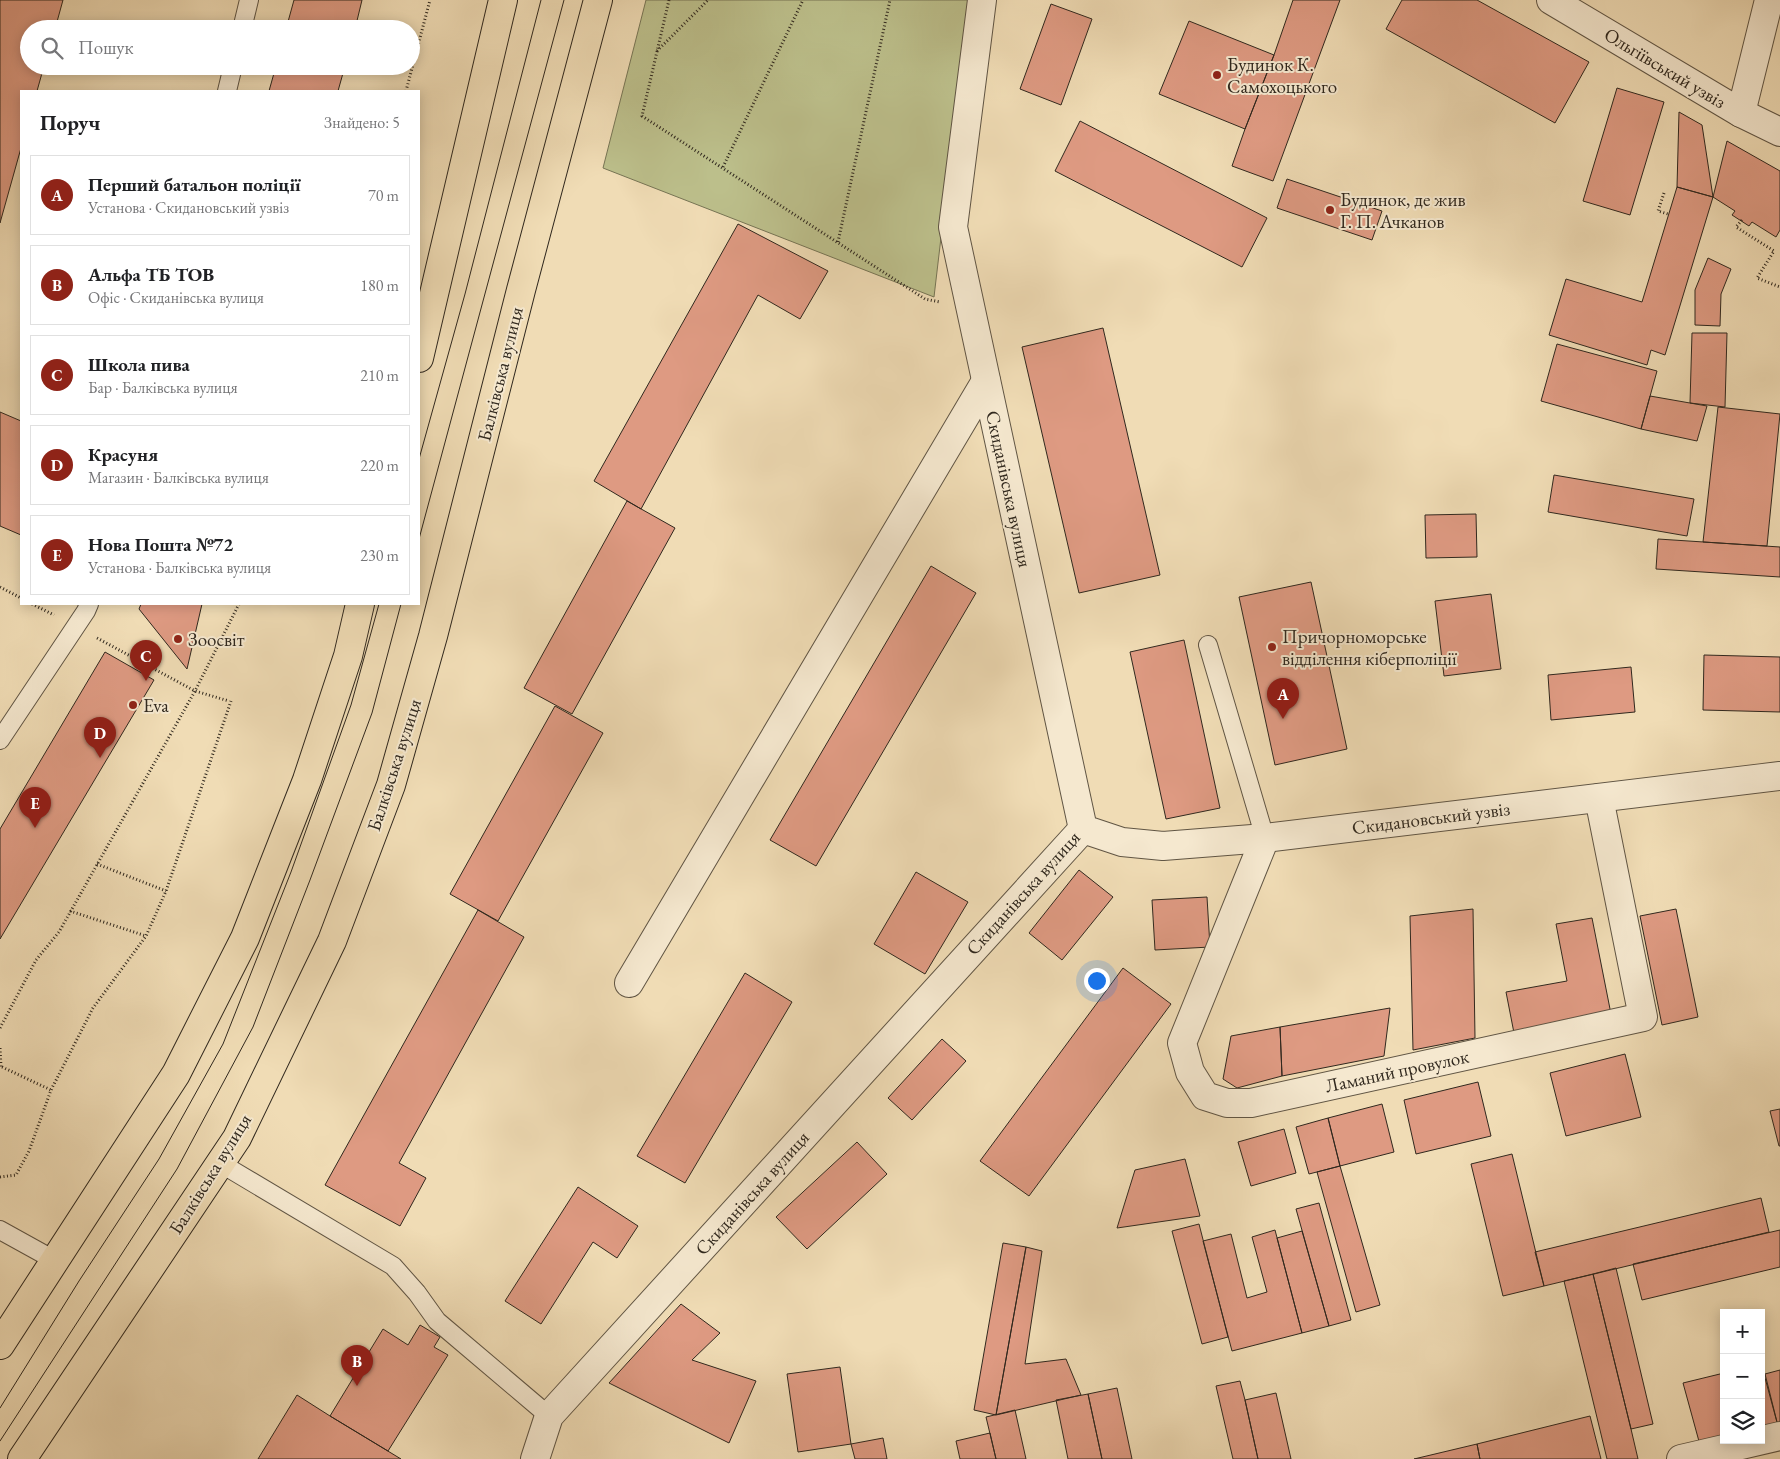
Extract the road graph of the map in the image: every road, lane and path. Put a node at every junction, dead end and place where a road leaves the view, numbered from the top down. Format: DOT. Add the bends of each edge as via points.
graph roads {
  1 [pos="249,0"];
  2 [pos="430,0"];
  3 [pos="503,0"];
  4 [pos="598,0"];
  5 [pos="669,0"];
  6 [pos="708,0"];
  7 [pos="803,0"];
  8 [pos="890,0"];
  9 [pos="982,0"];
  10 [pos="1551,0"];
  11 [pos="1769,0"];
  12 [pos="244,20"];
  13 [pos="420,38"];
  14 [pos="656,52"];
  15 [pos="231,75"];
  16 [pos="410,75"];
  17 [pos="227,90"];
  18 [pos="406,90"];
  19 [pos="1741,113"];
  20 [pos="1780,132"];
  21 [pos="723,167"];
  22 [pos="1664,193"];
  23 [pos="1668,214"];
  24 [pos="1742,220"];
  25 [pos="838,242"];
  26 [pos="1780,287"];
  27 [pos="970,306"];
  28 [pos="420,354"];
  29 [pos="986,381"];
  30 [pos="0,587"];
  31 [pos="20,597"];
  32 [pos="34,605"];
  33 [pos="89,605"];
  34 [pos="238,605"];
  35 [pos="360,605"];
  36 [pos="76,627"];
  37 [pos="1208,645"];
  38 [pos="195,691"];
  39 [pos="0,740"];
  40 [pos="1780,776"];
  41 [pos="1599,798"];
  42 [pos="1083,829"];
  43 [pos="1265,838"];
  44 [pos="97,864"];
  45 [pos="166,891"];
  46 [pos="70,911"];
  47 [pos="146,936"];
  48 [pos="629,983"];
  49 [pos="0,1028"];
  50 [pos="0,1048"];
  51 [pos="1,1067"];
  52 [pos="51,1090"];
  53 [pos="220,1163"];
  54 [pos="0,1177"];
  55 [pos="0,1230"];
  56 [pos="56,1261"];
  57 [pos="0,1345"];
  58 [pos="549,1416"];
  59 [pos="1780,1436"];
  60 [pos="29,1457"];
  61 [pos="535,1459"];
  62 [pos="1681,1459"];
  1 -- 12 [label="lane"];
  2 -- 13 [label="path"];
  3 -- 28 [label="main road"];
  4 -- 53 [label="main road, Балківська вулиця" via="433,636 391,785 332,941 237,1138"];
  5 -- 14 [label="path"];
  6 -- 14 [label="path"];
  7 -- 21 [label="path"];
  8 -- 25 [label="path"];
  9 -- 27 [label="street, Скиданівська вулиця" via="953,227"];
  10 -- 19 [label="street, Ольгіївський узвіз"];
  11 -- 19 [label="street"];
  14 -- 21 [label="path" via="642,116"];
  15 -- 17 [label="lane"];
  16 -- 18 [label="path"];
  19 -- 20 [label="street, Ольгіївський узвіз"];
  21 -- 25 [label="path"];
  22 -- 23 [label="path" via="1658,211"];
  24 -- 26 [label="path" via="1736,227 1774,251 1757,278"];
  25 -- 27 [label="path" via="925,299"];
  27 -- 29 [label="street, Скиданівська вулиця"];
  29 -- 42 [label="street, Скиданівська вулиця"];
  29 -- 48 [label="street"];
  30 -- 31 [label="path"];
  32 -- 36 [label="path"];
  33 -- 36 [label="lane"];
  34 -- 38 [label="path"];
  35 -- 56 [label="main road" via="348,656 307,780 245,938 176,1074"];
  36 -- 38 [label="path"];
  36 -- 39 [label="lane"];
  37 -- 43 [label="lane"];
  38 -- 44 [label="path"];
  38 -- 45 [label="path" via="230,701"];
  40 -- 41 [label="street, Скидановський узвіз"];
  41 -- 43 [label="street, Скидановський узвіз"];
  41 -- 43 [label="street, Ламаний провулок" via="1643,1017 1251,1103 1226,1103 1205,1096 1190,1072 1182,1043"];
  42 -- 43 [label="street, Скидановський узвіз" via="1122,842 1163,846"];
  42 -- 58 [label="street, Скиданівська вулиця"];
  44 -- 45 [label="path"];
  44 -- 46 [label="path"];
  45 -- 47 [label="path"];
  46 -- 47 [label="path"];
  46 -- 49 [label="path" via="59,932 36,960"];
  47 -- 52 [label="path" via="94,1008"];
  50 -- 51 [label="path"];
  51 -- 52 [label="path"];
  52 -- 54 [label="path" via="29,1151 16,1176"];
  53 -- 58 [label="lane" via="393,1266 437,1321"];
  53 -- 60 [label="main road, Балківська вулиця"];
  55 -- 56 [label="lane"];
  56 -- 57 [label="main road"];
  58 -- 61 [label="street, Скиданівська вулиця"];
  59 -- 62 [label="street"];
}
